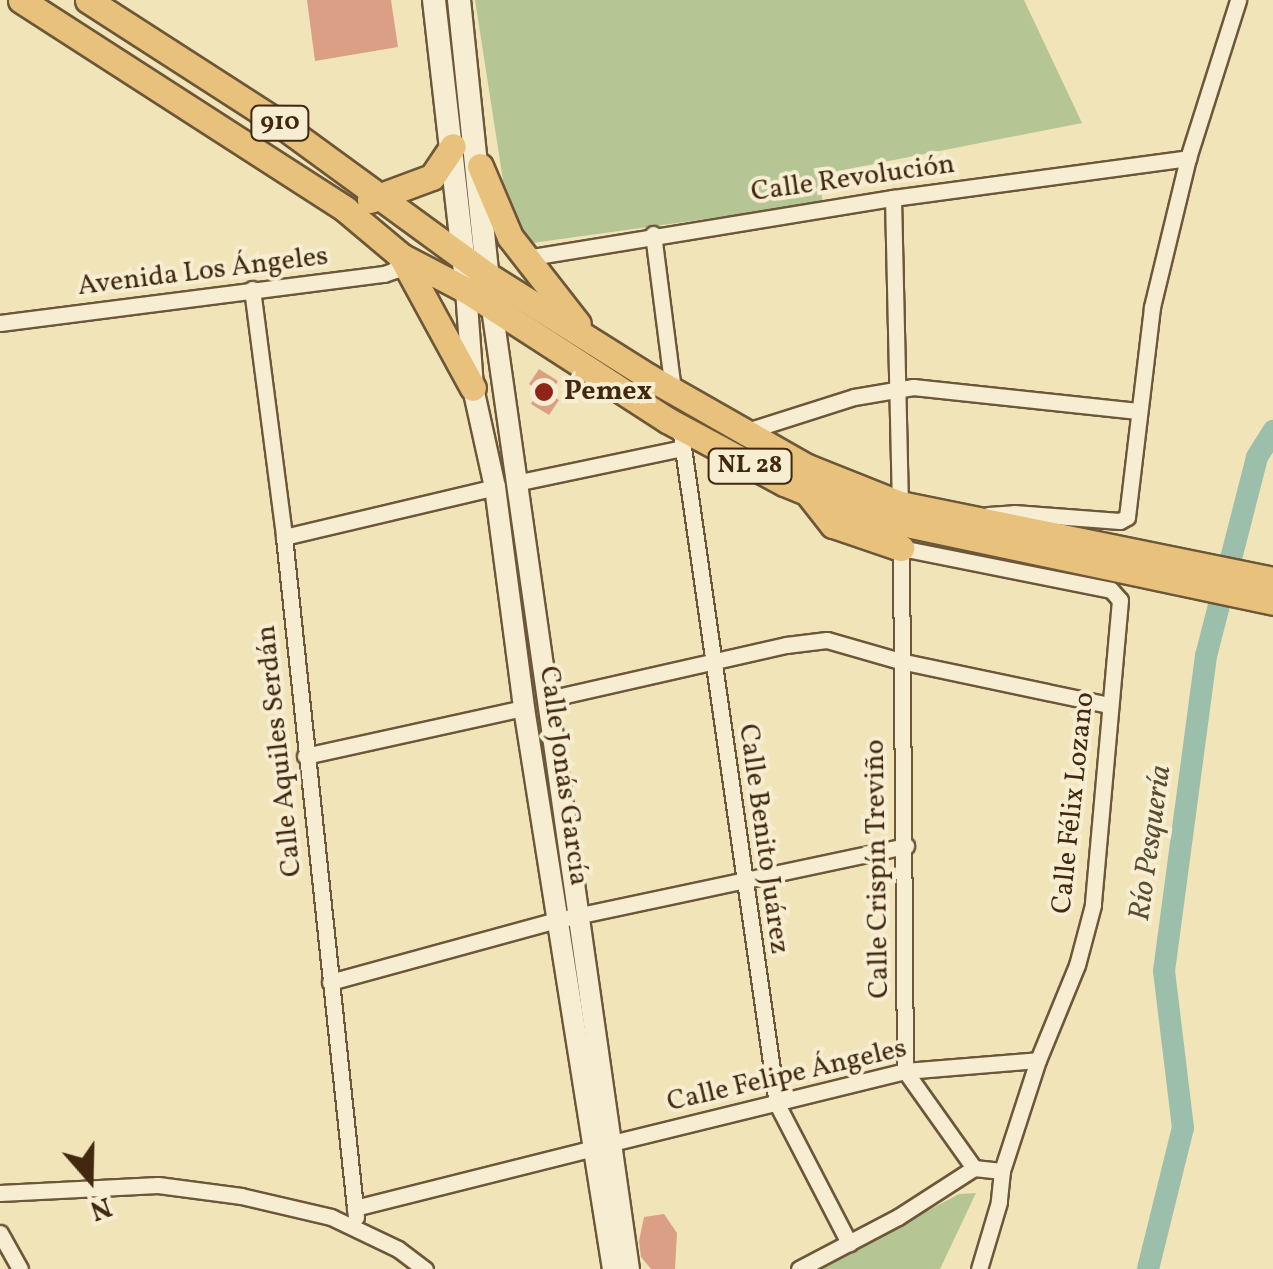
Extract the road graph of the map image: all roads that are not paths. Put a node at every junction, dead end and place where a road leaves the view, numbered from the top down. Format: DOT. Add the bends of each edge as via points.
graph roads {
  1 [pos="21,0"];
  2 [pos="88,0"];
  3 [pos="434,0"];
  4 [pos="459,0"];
  5 [pos="1238,0"];
  6 [pos="454,146"];
  7 [pos="1188,158"];
  8 [pos="480,166"];
  9 [pos="381,196"];
  10 [pos="893,198"];
  11 [pos="345,209"];
  12 [pos="653,234"];
  13 [pos="401,256"];
  14 [pos="464,258"];
  15 [pos="526,258"];
  16 [pos="487,275"];
  17 [pos="252,289"];
  18 [pos="466,290"];
  19 [pos="500,313"];
  20 [pos="0,323"];
  21 [pos="590,340"];
  22 [pos="649,377"];
  23 [pos="474,388"];
  24 [pos="900,388"];
  25 [pos="673,390"];
  26 [pos="1138,411"];
  27 [pos="742,433"];
  28 [pos="683,435"];
  29 [pos="505,485"];
  30 [pos="810,496"];
  31 [pos="900,504"];
  32 [pos="962,518"];
  33 [pos="284,537"];
  34 [pos="1040,541"];
  35 [pos="901,548"];
  36 [pos="1273,580"];
  37 [pos="1273,602"];
  38 [pos="711,661"];
  39 [pos="900,661"];
  40 [pos="548,699"];
  41 [pos="1109,706"];
  42 [pos="524,708"];
  43 [pos="305,756"];
  44 [pos="906,846"];
  45 [pos="744,881"];
  46 [pos="566,918"];
  47 [pos="330,982"];
  48 [pos="1038,1060"];
  49 [pos="905,1071"];
  50 [pos="776,1104"];
  51 [pos="601,1146"];
  52 [pos="974,1168"];
  53 [pos="1002,1171"];
  54 [pos="0,1193"];
  55 [pos="354,1208"];
  56 [pos="358,1229"];
  57 [pos="0,1232"];
  58 [pos="849,1243"];
  59 [pos="20,1269"];
  60 [pos="425,1269"];
  61 [pos="613,1269"];
  62 [pos="629,1269"];
  63 [pos="799,1269"];
  64 [pos="979,1269"];
  1 -- 11 [label="main road, 910"];
  2 -- 9 [label="main road, 910"];
  3 -- 6 [label="main road"];
  4 -- 8 [label="main road"];
  5 -- 7 [label="street"];
  6 -- 9 [label="main road" via="432,177"];
  6 -- 14 [label="main road"];
  7 -- 10 [label="street, Calle Revolución"];
  7 -- 26 [label="street" via="1146,334"];
  8 -- 15 [label="main road"];
  8 -- 16 [label="main road"];
  9 -- 11 [label="main road"];
  9 -- 14 [label="main road, 910"];
  10 -- 12 [label="street, Calle Revolución"];
  10 -- 24 [label="street"];
  11 -- 13 [label="main road, 910"];
  12 -- 15 [label="street, Calle Revolución"];
  12 -- 25 [label="street"];
  13 -- 17 [label="street, Avenida Los Ángeles" via="384,274"];
  13 -- 18 [label="main road, 910"];
  13 -- 23 [label="main road"];
  14 -- 16 [label="main road, NL 28"];
  14 -- 18 [label="main road"];
  15 -- 21 [label="main road"];
  16 -- 19 [label="main road"];
  16 -- 21 [label="main road, NL 28"];
  17 -- 20 [label="street, Avenida Los Ángeles"];
  17 -- 33 [label="street, Calle Aquiles Serdán"];
  18 -- 19 [label="main road, NL 28"];
  18 -- 23 [label="street, Calle Jonás García"];
  19 -- 22 [label="main road" via="528,315 616,373"];
  19 -- 28 [label="main road, NL 28"];
  19 -- 29 [label="street, Calle Jonás García"];
  21 -- 22 [label="main road, NL 28"];
  22 -- 25 [label="main road, NL 28"];
  23 -- 29 [label="street, Calle Jonás García"];
  24 -- 26 [label="street"];
  24 -- 27 [label="street" via="808,409"];
  24 -- 31 [label="street"];
  25 -- 27 [label="main road, NL 28"];
  26 -- 32 [label="street" via="1128,512 1120,521 1014,513"];
  27 -- 28 [label="main road" via="717,440"];
  27 -- 31 [label="main road, NL 28"];
  28 -- 29 [label="street"];
  28 -- 30 [label="main road, NL 28"];
  28 -- 38 [label="street, Calle Benito Juárez"];
  29 -- 33 [label="street"];
  29 -- 40 [label="street, Calle Jonás García"];
  29 -- 42 [label="street, Calle Jonás García"];
  30 -- 34 [label="main road, NL 28" via="860,514"];
  30 -- 35 [label="main road" via="833,525"];
  31 -- 32 [label="main road, NL 28"];
  32 -- 34 [label="main road, NL 28"];
  33 -- 43 [label="street, Calle Aquiles Serdán"];
  34 -- 36 [label="main road, NL 28"];
  34 -- 37 [label="main road, NL 28"];
  35 -- 39 [label="street, Calle Crispín Treviño"];
  35 -- 41 [label="street, Calle Félix Lozano" via="1111,590 1120,606"];
  38 -- 39 [label="street" via="827,640"];
  38 -- 40 [label="street"];
  38 -- 45 [label="street, Calle Benito Juárez"];
  39 -- 41 [label="street"];
  39 -- 44 [label="street, Calle Crispín Treviño"];
  40 -- 46 [label="street, Calle Jonás García"];
  41 -- 48 [label="street, Calle Félix Lozano" via="1093,905 1072,980"];
  42 -- 43 [label="street"];
  42 -- 46 [label="street, Calle Jonás García"];
  43 -- 47 [label="street, Calle Aquiles Serdán"];
  44 -- 45 [label="street"];
  44 -- 49 [label="street, Calle Crispín Treviño"];
  45 -- 46 [label="street"];
  45 -- 50 [label="street, Calle Benito Juárez"];
  46 -- 47 [label="street"];
  46 -- 51 [label="street, Calle Jonás García"];
  47 -- 55 [label="street, Calle Aquiles Serdán"];
  48 -- 49 [label="street, Calle Felipe Ángeles"];
  48 -- 53 [label="street, Calle Félix Lozano"];
  49 -- 50 [label="street, Calle Felipe Ángeles"];
  49 -- 52 [label="street"];
  50 -- 51 [label="street, Calle Felipe Ángeles"];
  50 -- 58 [label="street, Calle Benito Juárez"];
  51 -- 55 [label="street, Calle Felipe Ángeles"];
  51 -- 61 [label="street, Calle Jonás García"];
  51 -- 62 [label="street, Calle Jonás García"];
  52 -- 53 [label="street"];
  52 -- 58 [label="street"];
  53 -- 64 [label="street, Calle Félix Lozano"];
  54 -- 56 [label="street" via="182,1186 302,1209"];
  55 -- 56 [label="street"];
  56 -- 60 [label="street"];
  57 -- 59 [label="street"];
  58 -- 63 [label="street"];
}
